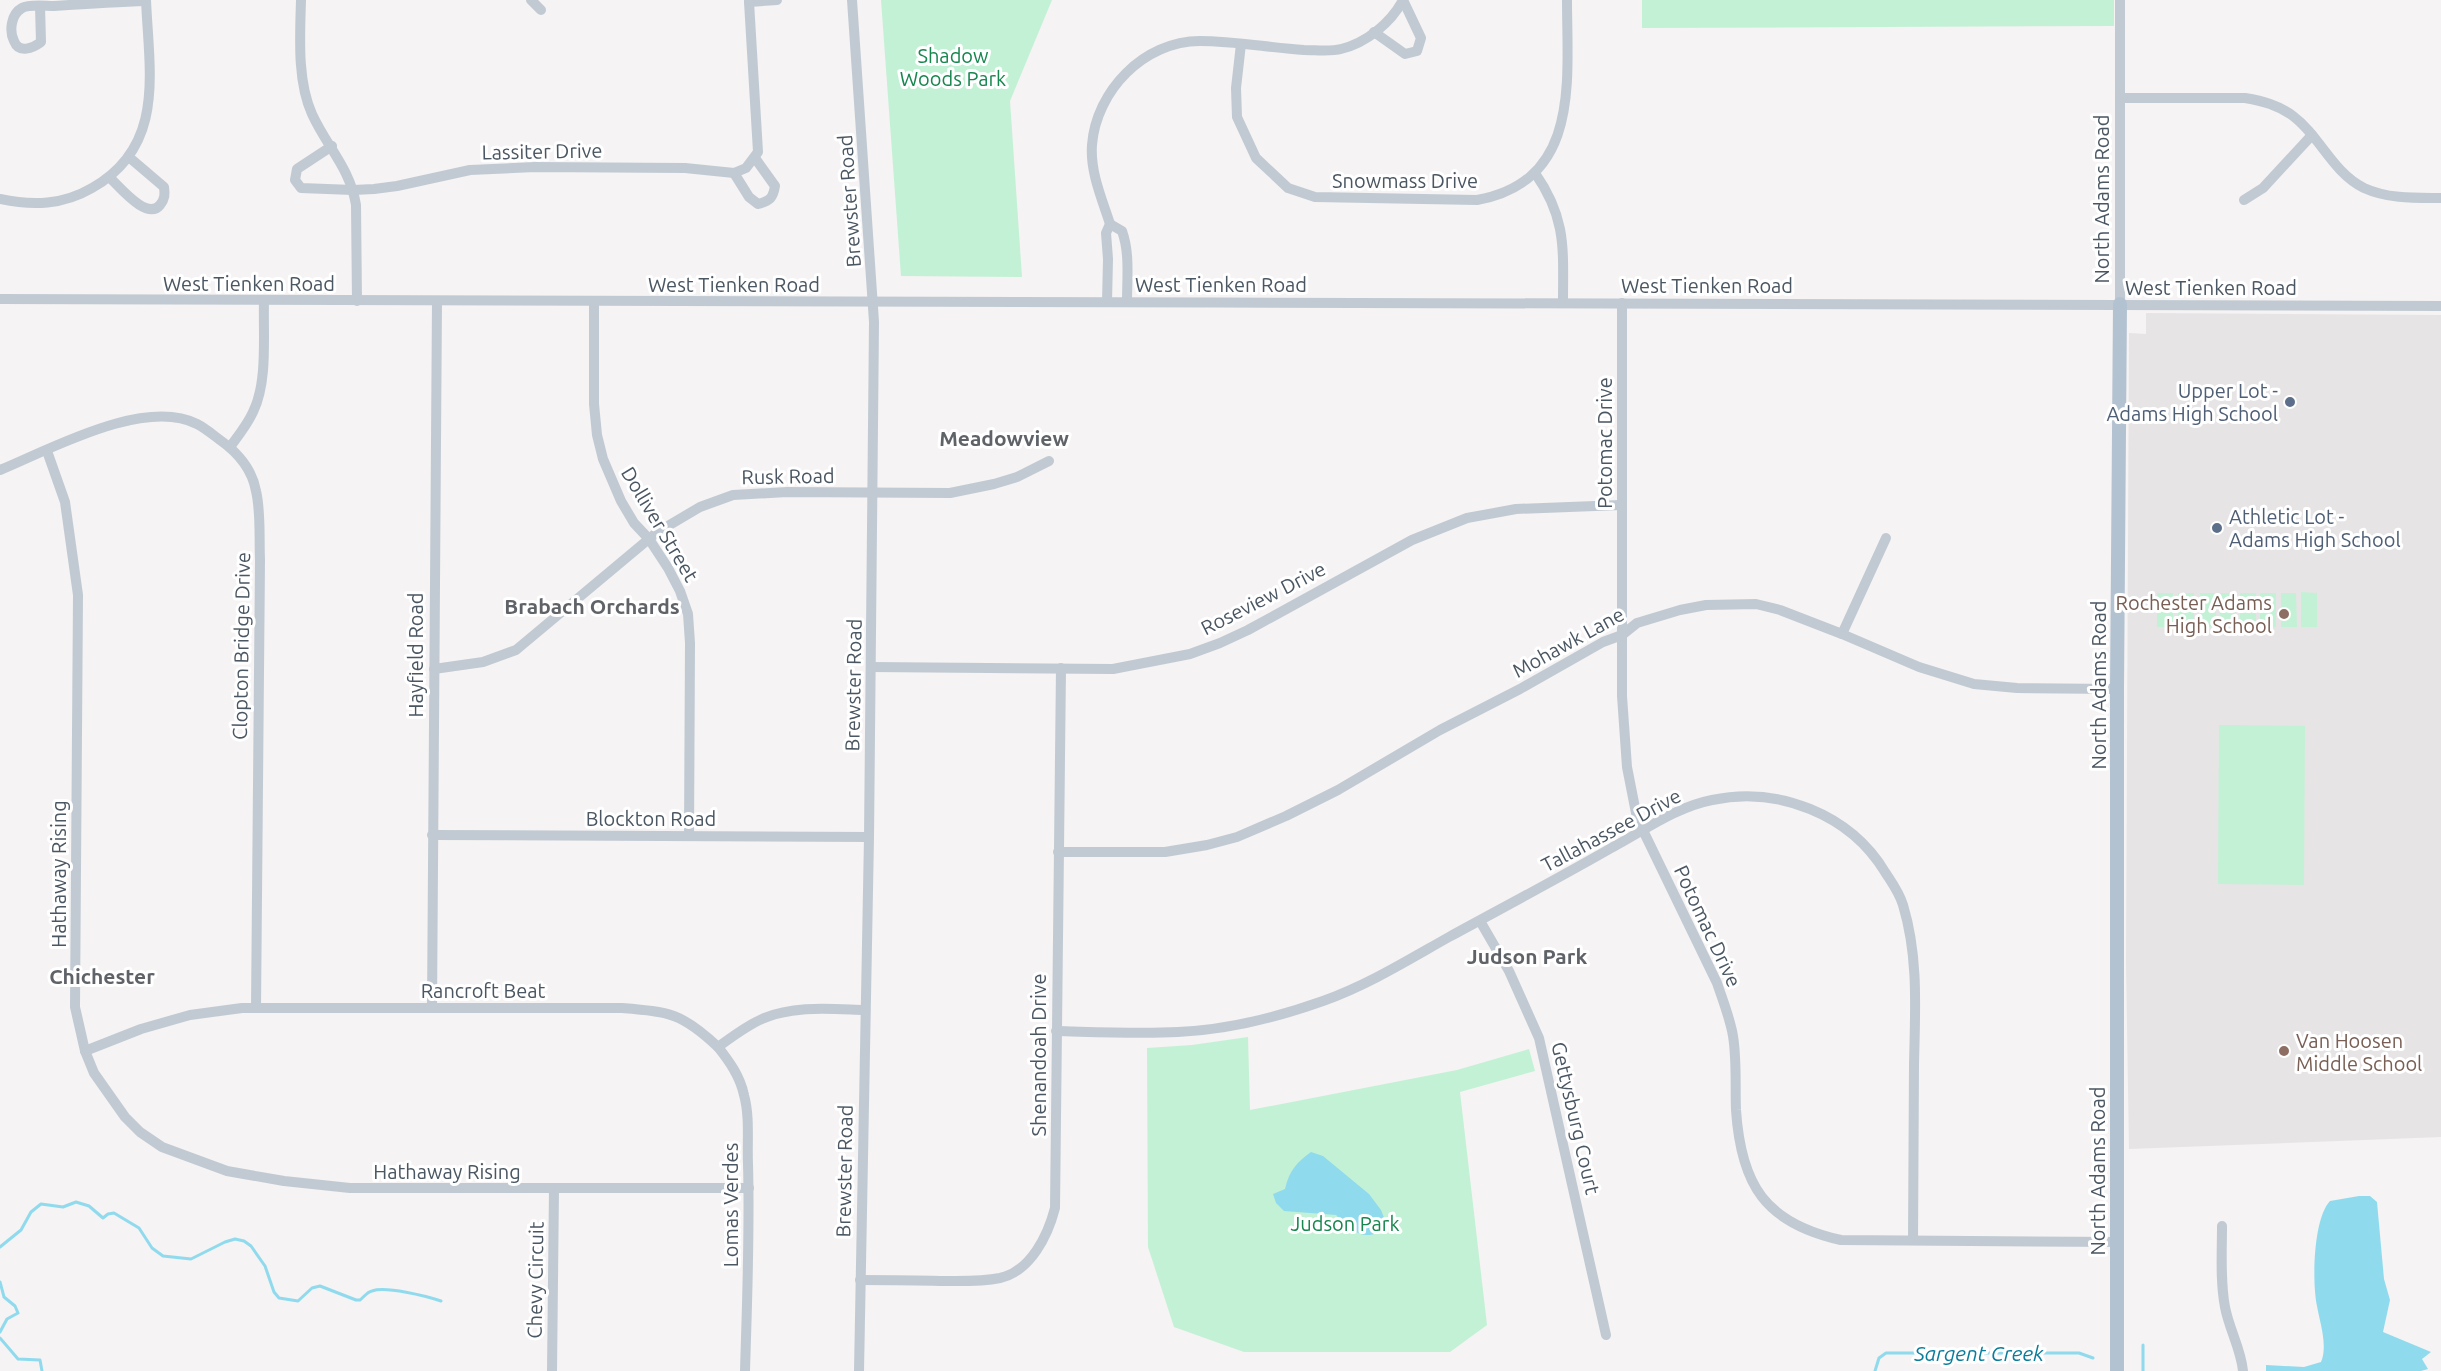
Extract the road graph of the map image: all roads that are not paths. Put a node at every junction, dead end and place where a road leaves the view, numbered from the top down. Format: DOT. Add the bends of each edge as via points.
graph roads {
  1 [pos="146,0"];
  2 [pos="301,0"];
  3 [pos="531,0"];
  4 [pos="777,0"];
  5 [pos="852,0"];
  6 [pos="1567,0"];
  7 [pos="2120,0"];
  8 [pos="749,1"];
  9 [pos="40,6"];
  10 [pos="542,10"];
  11 [pos="1374,32"];
  12 [pos="1241,44"];
  13 [pos="2121,98"];
  14 [pos="2312,135"];
  15 [pos="332,146"];
  16 [pos="130,158"];
  17 [pos="755,158"];
  18 [pos="734,173"];
  19 [pos="1535,173"];
  20 [pos="110,178"];
  21 [pos="353,190"];
  22 [pos="2441,198"];
  23 [pos="0,199"];
  24 [pos="2244,200"];
  25 [pos="1110,224"];
  26 [pos="0,299"];
  27 [pos="264,301"];
  28 [pos="357,301"];
  29 [pos="437,301"];
  30 [pos="873,301"];
  31 [pos="594,302"];
  32 [pos="1107,302"];
  33 [pos="1127,302"];
  34 [pos="1563,302"];
  35 [pos="1622,303"];
  36 [pos="2120,304"];
  37 [pos="2441,306"];
  38 [pos="230,447"];
  39 [pos="47,451"];
  40 [pos="1049,461"];
  41 [pos="0,471"];
  42 [pos="873,494"];
  43 [pos="1622,505"];
  44 [pos="1886,538"];
  45 [pos="649,539"];
  46 [pos="1842,634"];
  47 [pos="1622,635"];
  48 [pos="871,667"];
  49 [pos="1061,668"];
  50 [pos="434,669"];
  51 [pos="2117,689"];
  52 [pos="1642,829"];
  53 [pos="432,835"];
  54 [pos="689,836"];
  55 [pos="869,837"];
  56 [pos="1058,852"];
  57 [pos="1480,921"];
  58 [pos="256,1008"];
  59 [pos="432,1008"];
  60 [pos="865,1010"];
  61 [pos="1056,1031"];
  62 [pos="718,1047"];
  63 [pos="85,1051"];
  64 [pos="749,1188"];
  65 [pos="554,1189"];
  66 [pos="2222,1226"];
  67 [pos="1913,1240"];
  68 [pos="2117,1242"];
  69 [pos="860,1280"];
  70 [pos="1606,1335"];
  71 [pos="552,1371"];
  72 [pos="746,1371"];
  73 [pos="859,1371"];
  74 [pos="2117,1371"];
  75 [pos="2243,1371"];
  1 -- 9 [label="street"];
  1 -- 16 [label="street" via="147,113"];
  2 -- 15 [label="street" via="306,98"];
  3 -- 10 [label="street"];
  4 -- 8 [label="street"];
  5 -- 30 [label="street, Brewster Road"];
  6 -- 19 [label="street, Snowmass Drive" via="1565,107 1559,136"];
  7 -- 13 [label="street, North Adams Road"];
  8 -- 17 [label="street" via="758,132"];
  11 -- 11 [label="street" via="1389,20 1403,0 1421,38 1417,51 1405,54"];
  11 -- 12 [label="street" via="1339,50"];
  12 -- 19 [label="street, Snowmass Drive" via="1237,117 1256,158 1288,188 1315,197 1477,200 1497,196"];
  12 -- 25 [label="street" via="1198,41 1159,50 1136,64 1112,87 1095,127 1092,147 1094,169"];
  13 -- 14 [label="street" via="2246,98 2281,108"];
  13 -- 36 [label="street, North Adams Road"];
  14 -- 22 [label="street" via="2337,167 2365,188 2404,198"];
  14 -- 24 [label="street" via="2263,188"];
  15 -- 21 [label="street"];
  15 -- 21 [label="street, Lassiter Drive" via="297,169 295,180 301,188"];
  16 -- 20 [label="street"];
  16 -- 20 [label="street" via="164,187 165,196 157,209 142,207"];
  17 -- 18 [label="street"];
  17 -- 18 [label="street" via="775,186 769,202 758,204 749,197"];
  18 -- 21 [label="street, Lassiter Drive" via="685,168 502,168"];
  19 -- 34 [label="street" via="1548,191 1560,224"];
  20 -- 23 [label="street" via="61,202 35,204"];
  21 -- 28 [label="street"];
  25 -- 32 [label="street" via="1106,233"];
  25 -- 33 [label="street" via="1122,231 1125,239"];
  26 -- 27 [label="street, West Tienken Road"];
  27 -- 28 [label="street, West Tienken Road"];
  27 -- 38 [label="street" via="259,394 254,411"];
  28 -- 29 [label="street, West Tienken Road"];
  29 -- 31 [label="street, West Tienken Road"];
  29 -- 50 [label="street, Hayfield Road"];
  30 -- 31 [label="street, West Tienken Road"];
  30 -- 32 [label="street, West Tienken Road"];
  30 -- 42 [label="street, Brewster Road"];
  31 -- 45 [label="street, Dolliver Street" via="597,435 621,501"];
  32 -- 33 [label="street, West Tienken Road"];
  33 -- 34 [label="street, West Tienken Road"];
  34 -- 35 [label="street, West Tienken Road"];
  35 -- 36 [label="street, West Tienken Road"];
  35 -- 43 [label="street, Potomac Drive"];
  36 -- 37 [label="street, West Tienken Road"];
  36 -- 51 [label="main road, North Adams Road"];
  38 -- 39 [label="street, Clopton Bridge Drive" via="195,423 151,418 107,426"];
  38 -- 58 [label="street, Clopton Bridge Drive" via="248,468 256,490 259,521"];
  39 -- 41 [label="street, Clopton Bridge Drive"];
  39 -- 63 [label="street, Hathaway Rising" via="65,502 78,595 75,1007"];
  40 -- 42 [label="street, Rusk Road" via="1017,477 972,490"];
  42 -- 45 [label="street, Rusk Road" via="733,495 700,507"];
  42 -- 48 [label="street, Brewster Road"];
  43 -- 47 [label="street, Potomac Drive"];
  43 -- 49 [label="street, Roseview Drive" via="1516,509 1467,518 1413,540 1248,630 1190,654 1113,669"];
  44 -- 46 [label="street"];
  45 -- 50 [label="street, Rusk Road" via="516,650 483,662"];
  45 -- 54 [label="street, Dolliver Street" via="680,591 688,614"];
  46 -- 47 [label="street, Mohawk Lane" via="1780,610 1756,604 1729,604 1662,615 1637,623"];
  46 -- 51 [label="street, Mohawk Lane" via="1919,667 1974,684"];
  47 -- 52 [label="street, Potomac Drive" via="1624,740"];
  47 -- 56 [label="street, Mohawk Lane" via="1440,730 1338,790 1237,837 1165,852"];
  48 -- 49 [label="street, Roseview Drive"];
  48 -- 55 [label="street, Brewster Road"];
  49 -- 56 [label="street, Shenandoah Drive"];
  50 -- 53 [label="street, Hayfield Road"];
  51 -- 68 [label="main road, North Adams Road"];
  52 -- 57 [label="street, Tallahassee Drive"];
  52 -- 67 [label="street, Potomac Drive" via="1727,1010 1733,1037 1740,1143 1756,1192 1787,1220 1822,1236 1841,1240"];
  52 -- 67 [label="street, Tallahassee Drive" via="1710,800 1762,797 1788,801 1831,819 1876,856 1898,890 1914,954"];
  53 -- 54 [label="street, Blockton Road"];
  53 -- 59 [label="street, Hayfield Road"];
  54 -- 55 [label="street, Blockton Road"];
  55 -- 60 [label="street, Brewster Road"];
  56 -- 61 [label="street, Shenandoah Drive"];
  57 -- 61 [label="street, Tallahassee Drive" via="1358,987 1240,1024 1180,1032"];
  57 -- 70 [label="street, Gettysburg Court" via="1509,971 1539,1038"];
  58 -- 59 [label="street, Rancroft Beat"];
  58 -- 63 [label="street, Rancroft Beat" via="190,1015"];
  59 -- 62 [label="street, Rancroft Beat" via="655,1011 677,1016 695,1026"];
  60 -- 62 [label="street" via="782,1012 746,1026"];
  60 -- 69 [label="street, Brewster Road"];
  61 -- 69 [label="street, Shenandoah Drive" via="1055,1208 1039,1248 1003,1277 981,1281"];
  62 -- 64 [label="street, Lomas Verdes" via="731,1064 744,1094"];
  63 -- 65 [label="street, Hathaway Rising" via="94,1073 140,1132 162,1147 227,1171 320,1187"];
  64 -- 65 [label="street, Hathaway Rising"];
  64 -- 72 [label="street, Lomas Verdes"];
  65 -- 71 [label="street, Chevy Circuit"];
  66 -- 75 [label="street" via="2225,1305"];
  67 -- 68 [label="street, Potomac Drive"];
  68 -- 74 [label="main road, North Adams Road"];
  69 -- 73 [label="street, Brewster Road"];
}
